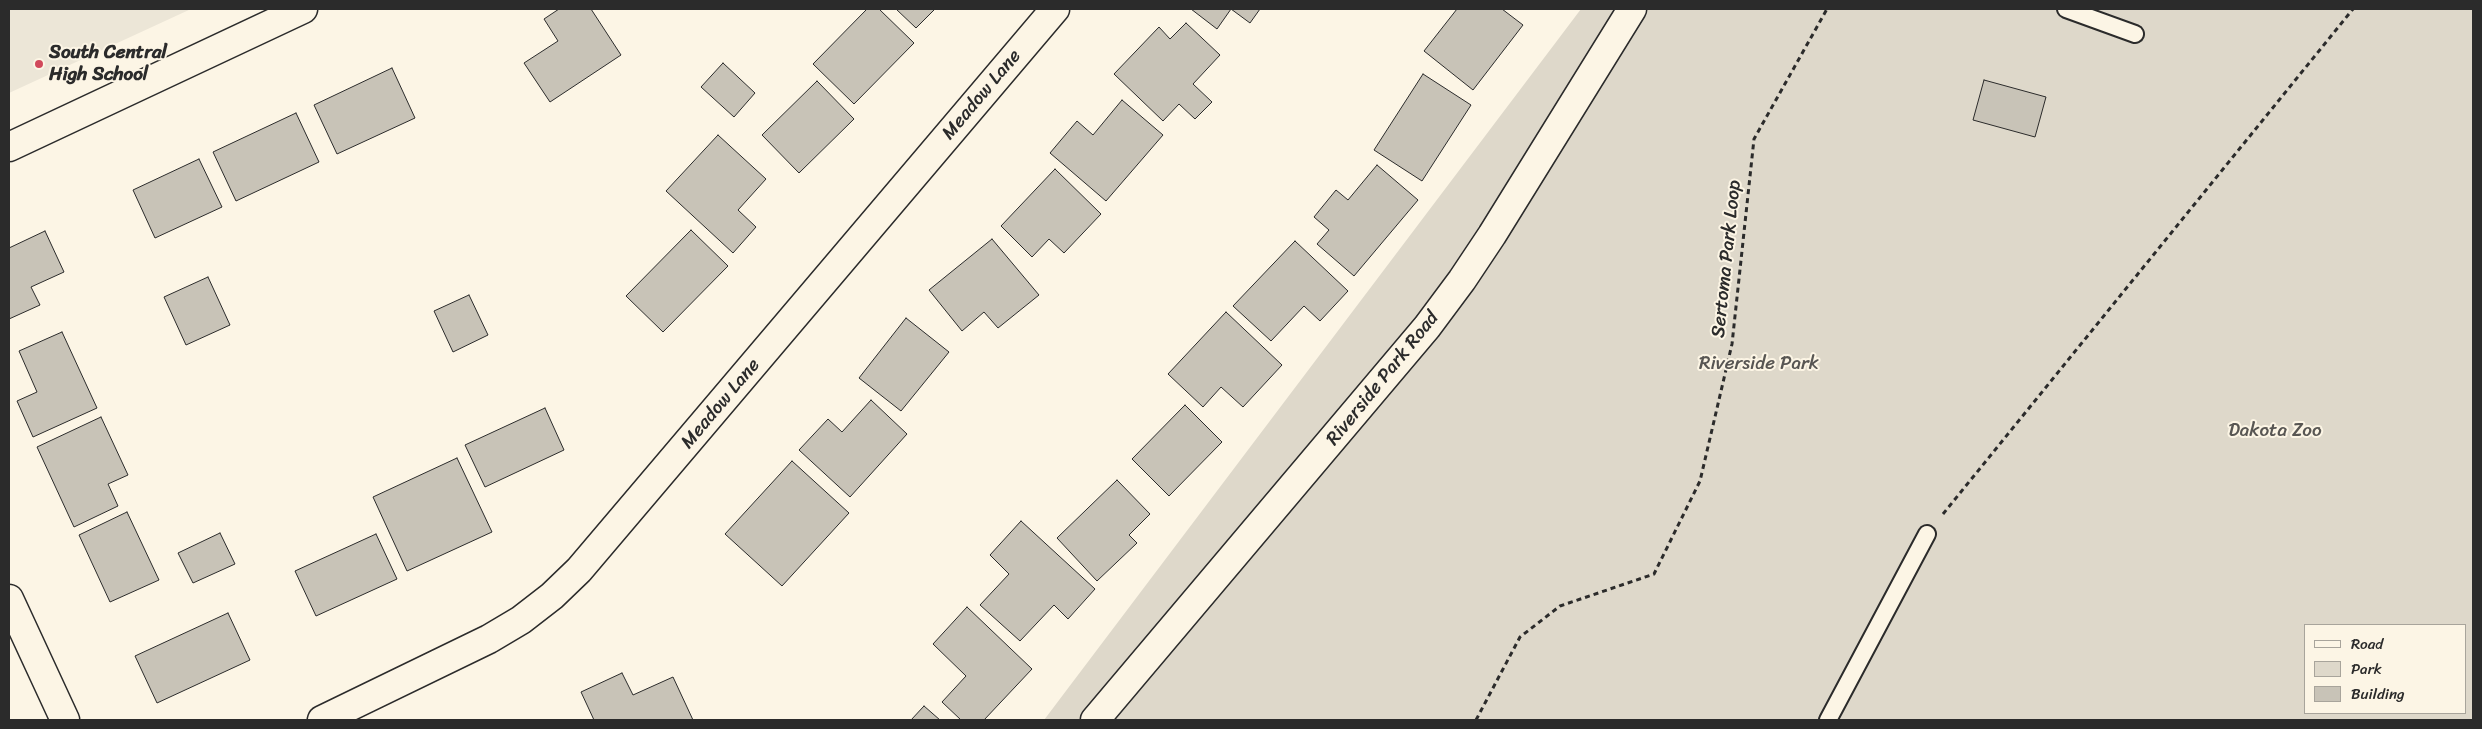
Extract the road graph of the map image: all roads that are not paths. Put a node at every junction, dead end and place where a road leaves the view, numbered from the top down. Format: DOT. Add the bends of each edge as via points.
graph roads {
  1 [pos="303,9"];
  2 [pos="1054,9"];
  3 [pos="1632,9"];
  4 [pos="2066,9"];
  5 [pos="2135,34"];
  6 [pos="9,147"];
  7 [pos="1927,534"];
  8 [pos="9,599"];
  9 [pos="65,720"];
  10 [pos="322,720"];
  11 [pos="1095,720"];
  12 [pos="1828,720"];
  1 -- 6 [label="street"];
  2 -- 10 [label="street, Meadow Lane" via="579,570 552,596 490,640"];
  3 -- 11 [label="street, Riverside Park Road" via="1492,235 1439,311 1391,372"];
  4 -- 5 [label="lane"];
  7 -- 12 [label="lane"];
  8 -- 9 [label="street"];
}
